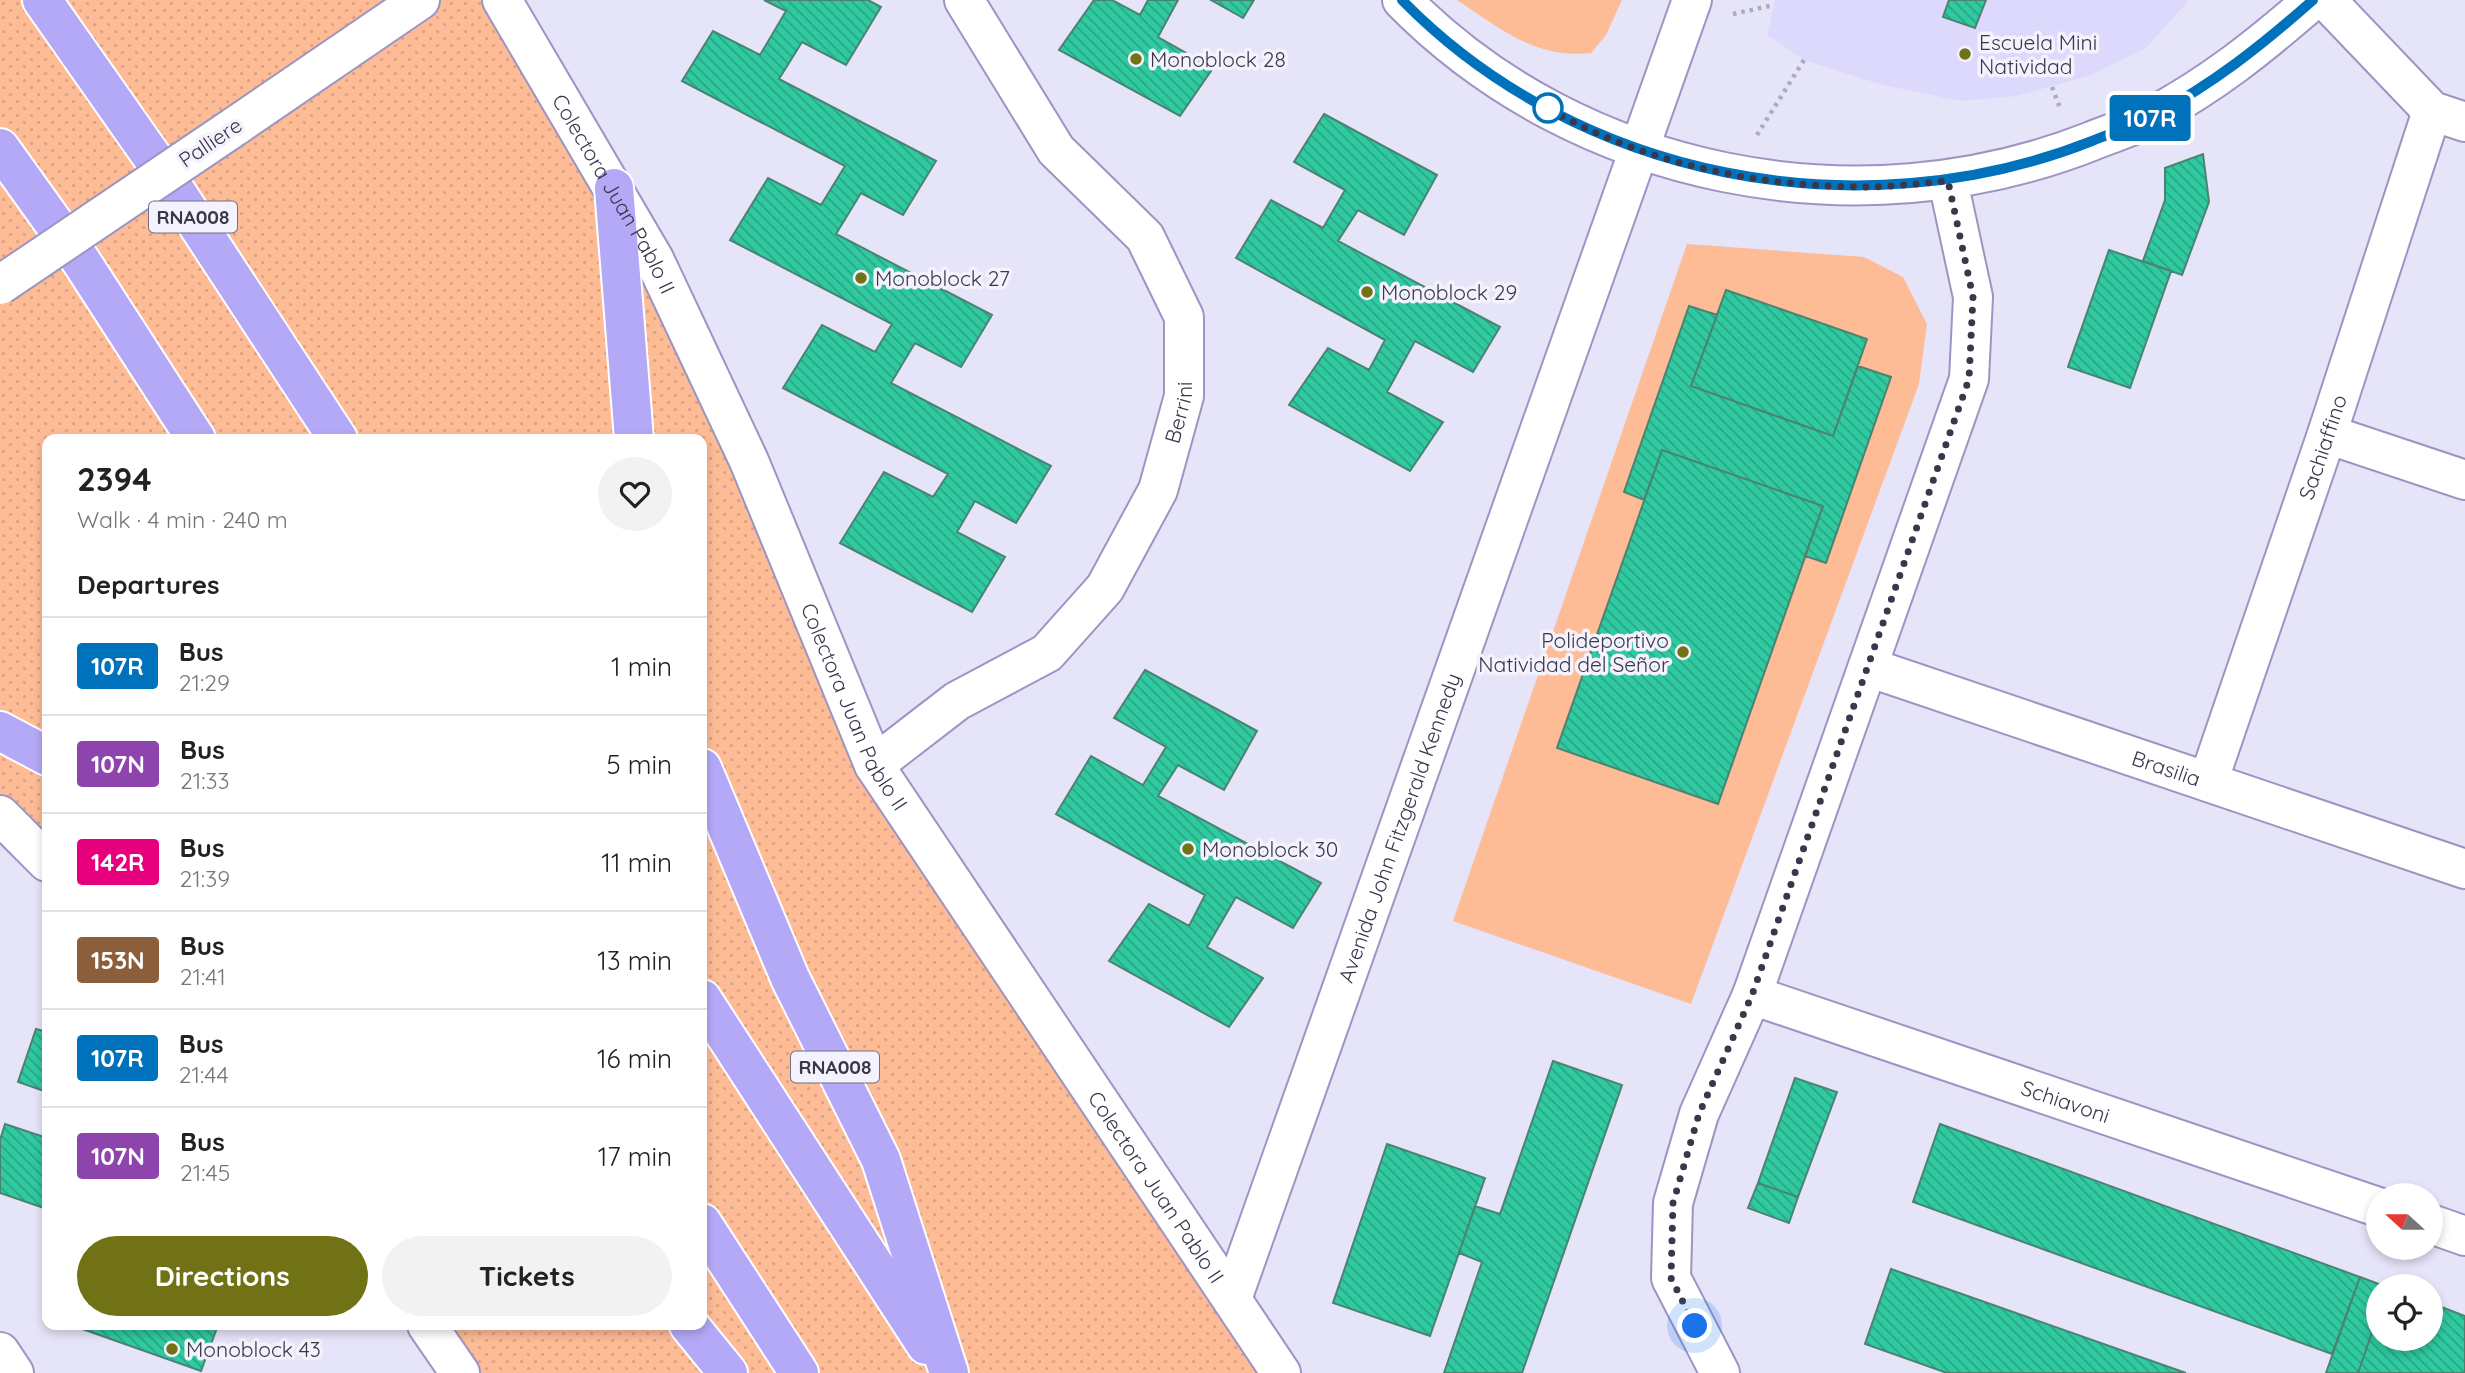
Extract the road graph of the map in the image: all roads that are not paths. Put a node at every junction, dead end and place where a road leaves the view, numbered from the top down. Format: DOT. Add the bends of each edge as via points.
graph roads {
  1 [pos="42,0"];
  2 [pos="421,0"];
  3 [pos="502,0"];
  4 [pos="964,0"];
  5 [pos="1402,0"];
  6 [pos="1692,0"];
  7 [pos="2314,0"];
  8 [pos="2326,0"];
  9 [pos="2448,117"];
  10 [pos="0,148"];
  11 [pos="1640,150"];
  12 [pos="1948,181"];
  13 [pos="614,188"];
  14 [pos="0,285"];
  15 [pos="193,434"];
  16 [pos="335,434"];
  17 [pos="634,434"];
  18 [pos="2327,434"];
  19 [pos="2465,480"];
  20 [pos="1868,667"];
  21 [pos="0,731"];
  22 [pos="42,753"];
  23 [pos="874,765"];
  24 [pos="707,780"];
  25 [pos="2208,782"];
  26 [pos="0,815"];
  27 [pos="42,857"];
  28 [pos="2465,869"];
  29 [pos="1752,995"];
  30 [pos="707,1007"];
  31 [pos="2366,1203"];
  32 [pos="2443,1228"];
  33 [pos="707,1231"];
  34 [pos="2465,1236"];
  35 [pos="1232,1299"];
  36 [pos="430,1330"];
  37 [pos="693,1330"];
  38 [pos="0,1352"];
  39 [pos="14,1373"];
  40 [pos="460,1373"];
  41 [pos="728,1373"];
  42 [pos="799,1373"];
  43 [pos="947,1373"];
  44 [pos="1281,1373"];
  45 [pos="1720,1373"];
  1 -- 16 [label="highway, RNA008" via="169,181"];
  2 -- 14 [label="street, Palliere, bridge"];
  3 -- 13 [label="street, Colectora Juan Pablo II"];
  4 -- 23 [label="street, Berrini" via="1056,150 1145,237 1184,317 1184,396 1158,490 1105,588 1047,653 957,701"];
  5 -- 11 [label="street" via="1490,74 1562,117"];
  6 -- 11 [label="street, Avenida John Fitzgerald Kennedy"];
  7 -- 12 [label="street" via="2240,63 2149,118 2051,158"];
  8 -- 9 [label="street"];
  9 -- 18 [label="street, Sachiaffino"];
  10 -- 15 [label="highway" via="81,261"];
  11 -- 12 [label="street" via="1791,184 1857,187"];
  11 -- 35 [label="street, Avenida John Fitzgerald Kennedy"];
  12 -- 20 [label="street" via="1973,297 1969,379"];
  13 -- 17 [label="highway"];
  13 -- 23 [label="street, Colectora Juan Pablo II" via="654,259 749,461"];
  18 -- 19 [label="street"];
  18 -- 25 [label="street, Sachiaffino"];
  20 -- 25 [label="street, Brasilia"];
  20 -- 29 [label="street"];
  21 -- 22 [label="highway"];
  23 -- 35 [label="street, Colectora Juan Pablo II"];
  24 -- 43 [label="highway, RNA008" via="790,978 881,1160"];
  25 -- 28 [label="street, Brasilia"];
  26 -- 27 [label="street"];
  29 -- 31 [label="street, Schiavoni"];
  29 -- 45 [label="street" via="1699,1114 1673,1203 1671,1278"];
  30 -- 43 [label="highway, RNA008"];
  32 -- 34 [label="street"];
  33 -- 42 [label="highway"];
  35 -- 44 [label="street, Colectora Juan Pablo II"];
  36 -- 40 [label="street"];
  37 -- 41 [label="highway"];
  38 -- 39 [label="street"];
}
